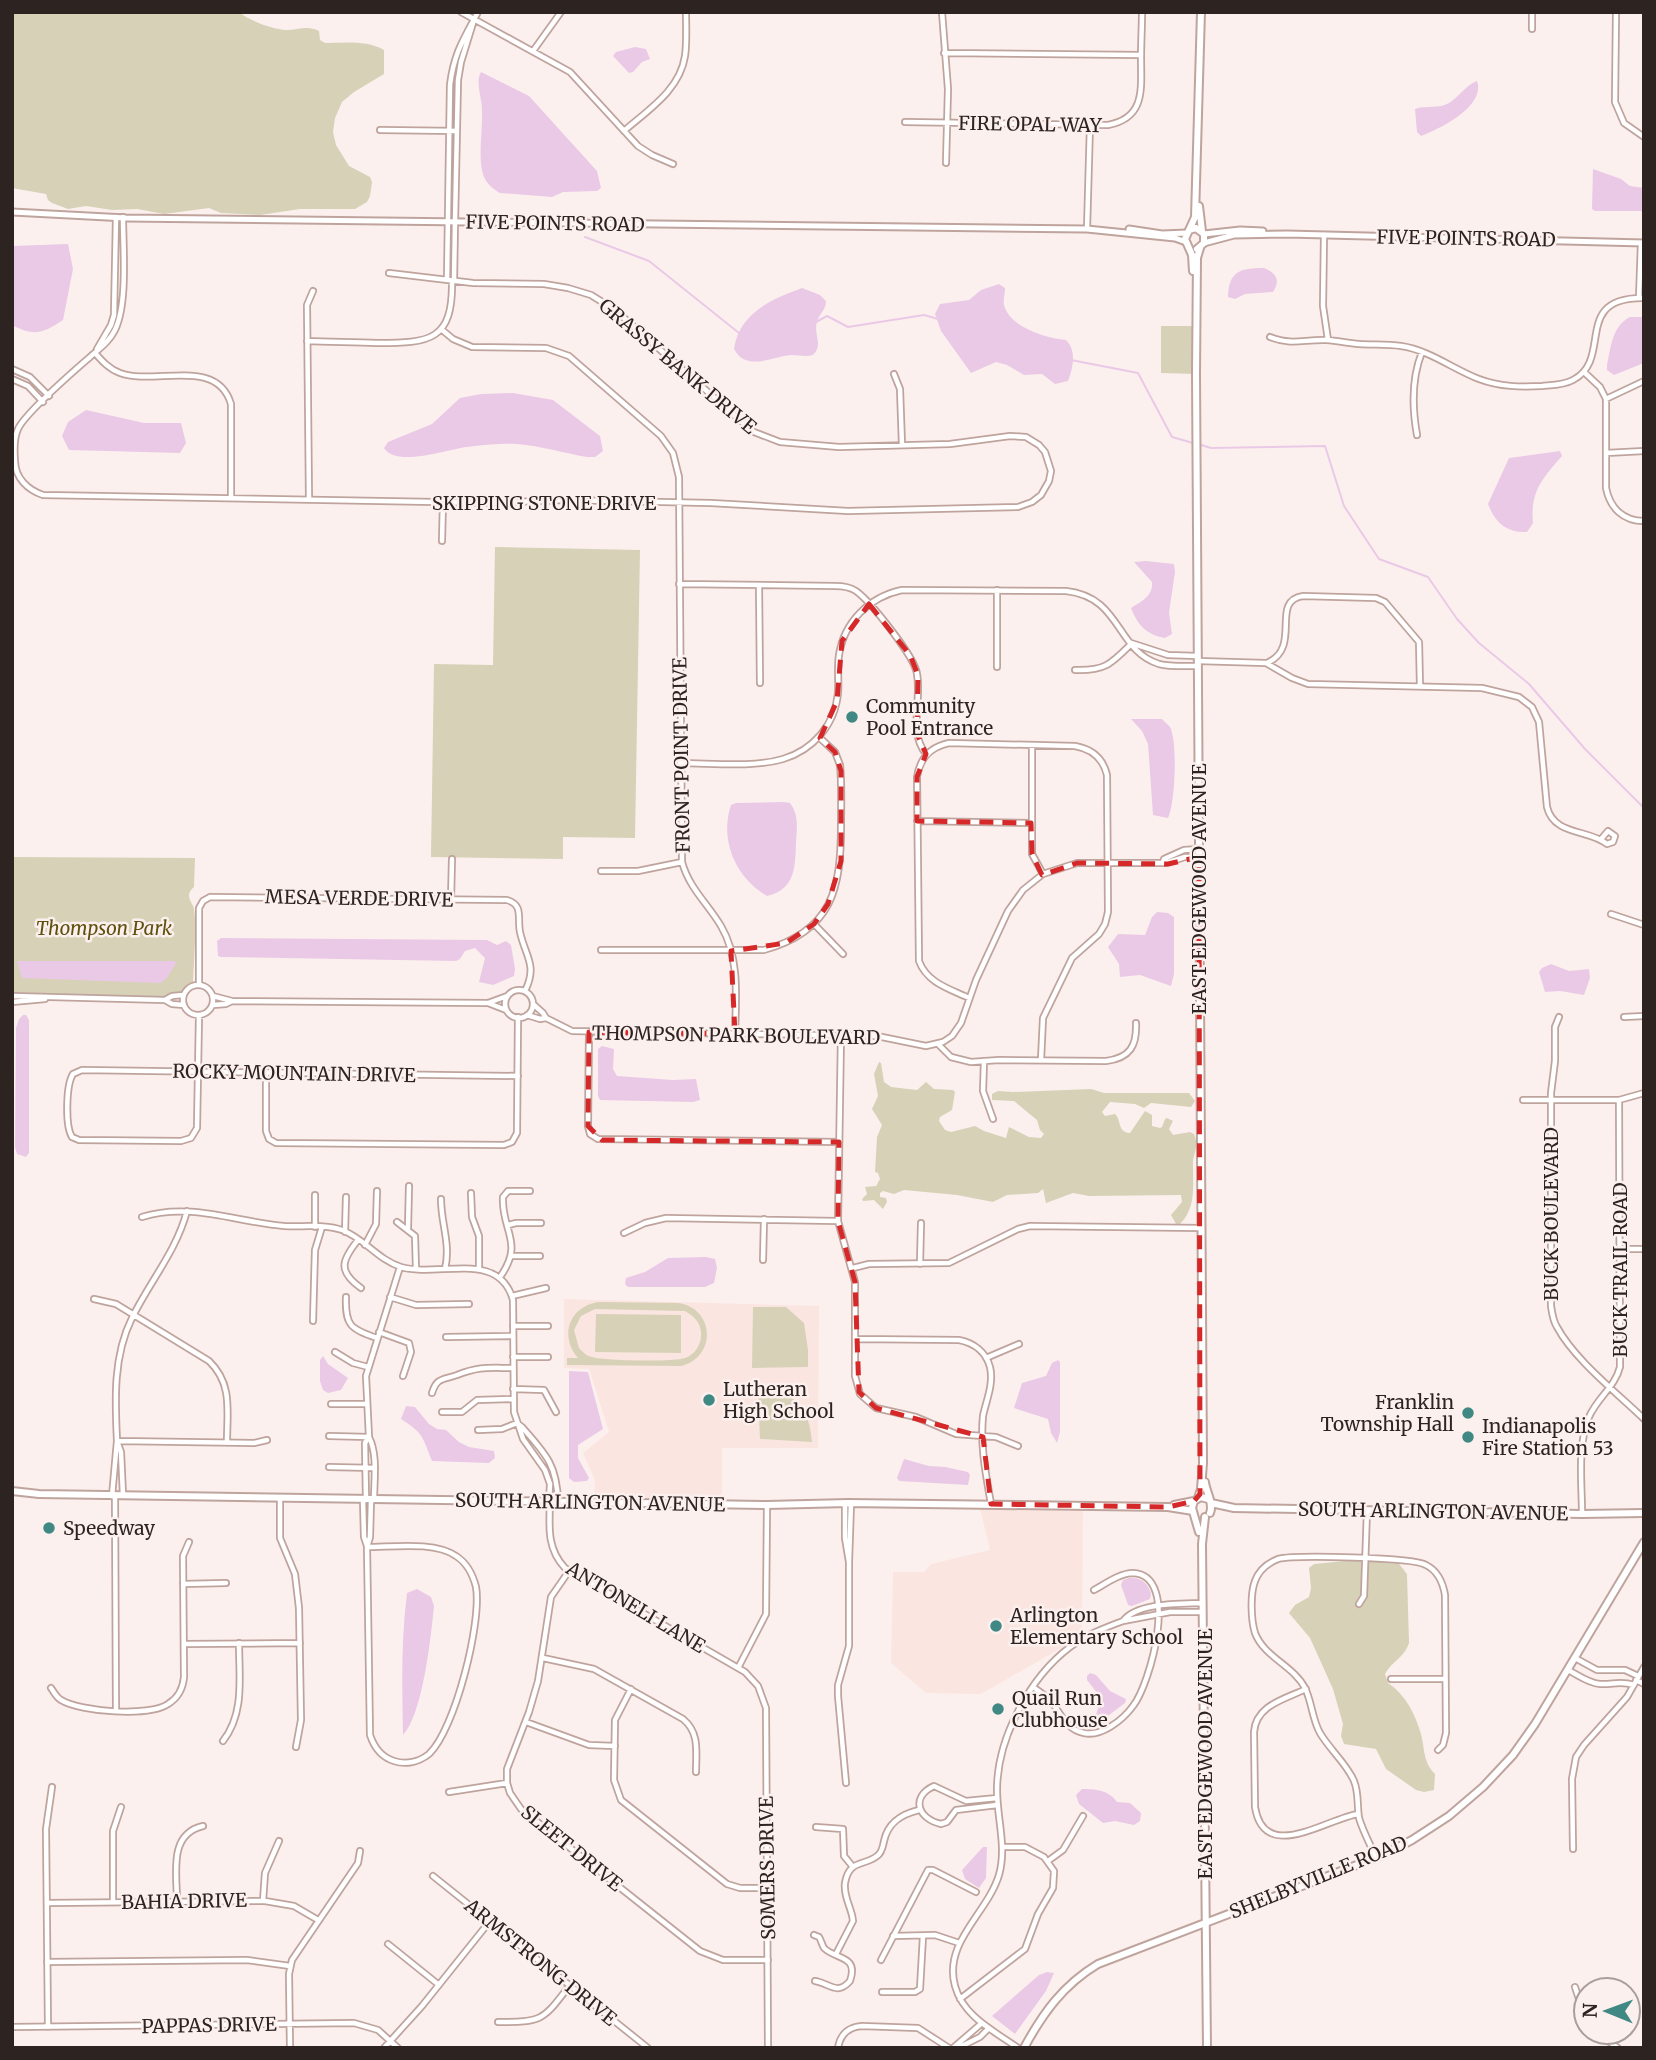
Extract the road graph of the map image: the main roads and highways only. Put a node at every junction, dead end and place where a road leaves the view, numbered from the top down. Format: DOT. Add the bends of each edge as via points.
graph roads {
  1 [pos="1201,12"];
  2 [pos="1197,172"];
  3 [pos="1188,231"];
  4 [pos="1203,232"];
  5 [pos="1188,245"];
  6 [pos="1202,246"];
  7 [pos="1196,304"];
  8 [pos="1202,1473"];
  9 [pos="12,1491"];
  10 [pos="1196,1499"];
  11 [pos="1210,1501"];
  12 [pos="1168,1507"];
  13 [pos="1234,1508"];
  14 [pos="1644,1511"];
  15 [pos="1194,1513"];
  16 [pos="1208,1515"];
  17 [pos="1202,1544"];
  18 [pos="1643,1545"];
  19 [pos="1206,1922"];
  20 [pos="1024,2048"];
  21 [pos="1207,2048"];
  1 -- 2 [label="main road"];
  2 -- 3 [label="main road" via="1195,219"];
  2 -- 4 [label="main road"];
  3 -- 4 [label="main road" via="1196,228"];
  3 -- 5 [label="main road, EAST EDGEWOOD AVENUE"];
  4 -- 6 [label="main road, EAST EDGEWOOD AVENUE"];
  5 -- 6 [label="main road"];
  5 -- 7 [label="main road, EAST EDGEWOOD AVENUE"];
  6 -- 7 [label="main road, EAST EDGEWOOD AVENUE" via="1197,258"];
  7 -- 8 [label="main road, EAST EDGEWOOD AVENUE"];
  8 -- 10 [label="main road"];
  8 -- 11 [label="main road"];
  9 -- 12 [label="main road, SOUTH ARLINGTON AVENUE" via="280,1499"];
  10 -- 11 [label="main road, SOUTH ARLINGTON AVENUE"];
  10 -- 12 [label="main road, SOUTH ARLINGTON AVENUE"];
  10 -- 15 [label="main road"];
  11 -- 13 [label="main road, SOUTH ARLINGTON AVENUE"];
  11 -- 16 [label="main road"];
  12 -- 15 [label="main road, SOUTH ARLINGTON AVENUE"];
  13 -- 14 [label="main road, SOUTH ARLINGTON AVENUE"];
  13 -- 16 [label="main road, SOUTH ARLINGTON AVENUE"];
  15 -- 16 [label="main road, SOUTH ARLINGTON AVENUE"];
  15 -- 17 [label="main road"];
  16 -- 17 [label="main road"];
  17 -- 19 [label="main road, EAST EDGEWOOD AVENUE"];
  18 -- 19 [label="main road, SHELBYVILLE ROAD" via="1522,1742 1483,1787 1431,1829 1376,1858"];
  19 -- 20 [label="main road, SHELBYVILLE ROAD" via="1108,1958 1084,1973 1054,2000"];
  19 -- 21 [label="main road, EAST EDGEWOOD AVENUE"];
}
